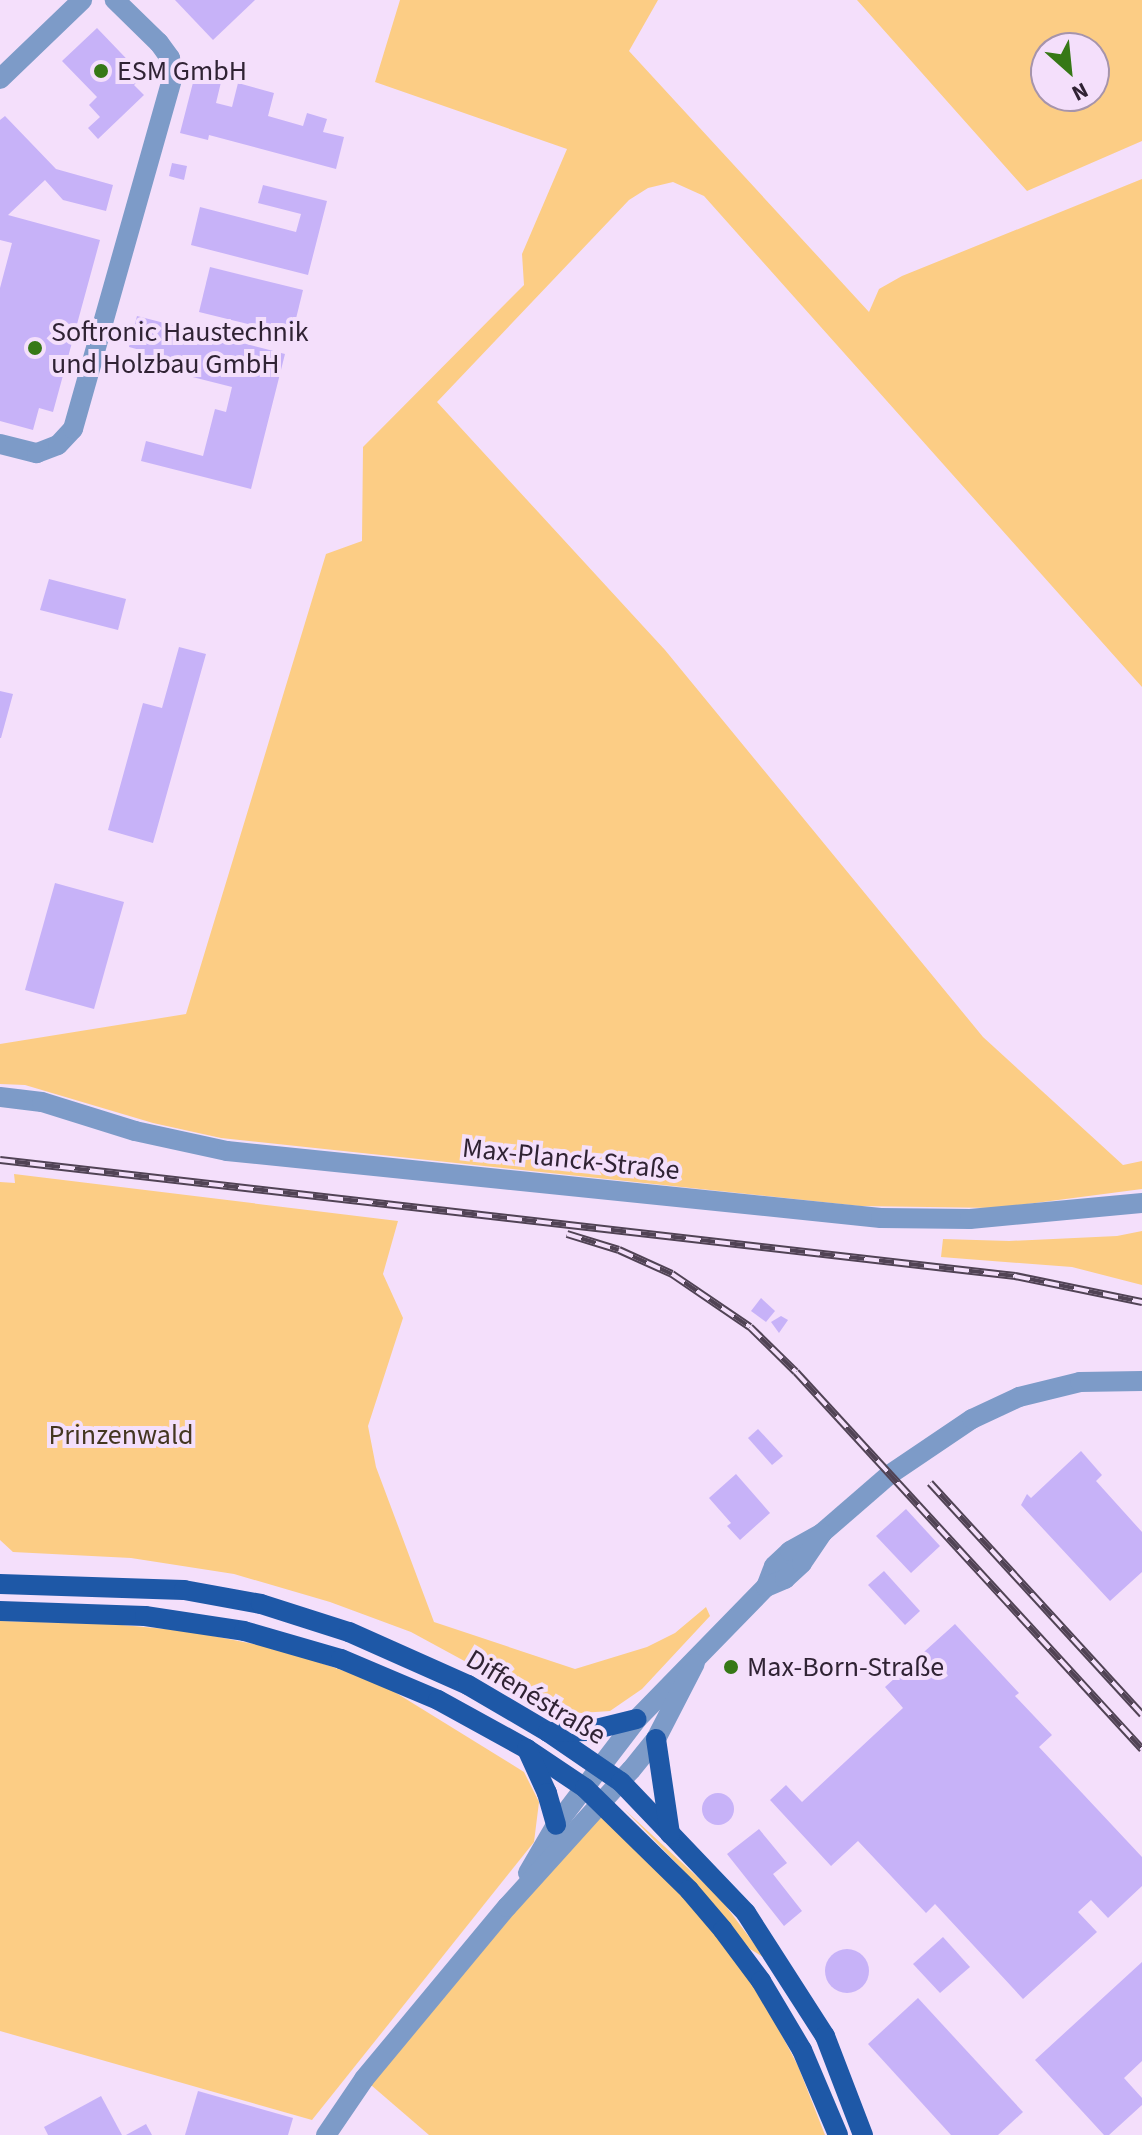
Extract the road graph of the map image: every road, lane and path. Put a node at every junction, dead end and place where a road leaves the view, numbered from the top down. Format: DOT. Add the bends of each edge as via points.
graph roads {
  1 [pos="82,0"];
  2 [pos="115,0"];
  3 [pos="0,79"];
  4 [pos="0,444"];
  5 [pos="0,1097"];
  6 [pos="1142,1203"];
  7 [pos="1142,1381"];
  8 [pos="0,1584"];
  9 [pos="0,1611"];
  10 [pos="695,1663"];
  11 [pos="637,1719"];
  12 [pos="548,1732"];
  13 [pos="656,1739"];
  14 [pos="527,1749"];
  15 [pos="599,1767"];
  16 [pos="621,1782"];
  17 [pos="585,1788"];
  18 [pos="600,1803"];
  19 [pos="556,1825"];
  20 [pos="670,1834"];
  21 [pos="507,1907"];
  22 [pos="326,2135"];
  23 [pos="838,2135"];
  24 [pos="863,2135"];
  1 -- 3 [label="street"];
  2 -- 4 [label="street" via="159,43 170,58 173,75 73,429 58,445 37,453"];
  5 -- 6 [label="street, Max-Planck-Straße" via="42,1102 135,1131 227,1151 866,1217 970,1219"];
  7 -- 10 [label="street" via="1080,1382 1019,1397 972,1419 889,1475 822,1533 785,1579 766,1587"];
  8 -- 12 [label="main road, Diffenéstraße" via="184,1590 261,1604 362,1638 468,1685"];
  9 -- 14 [label="main road, Diffenéstraße" via="145,1616 244,1631 341,1659 438,1700"];
  10 -- 11 [label="street"];
  10 -- 13 [label="street"];
  11 -- 12 [label="main road" via="588,1731"];
  11 -- 15 [label="street"];
  12 -- 15 [label="main road, Diffenéstraße"];
  13 -- 16 [label="street"];
  13 -- 20 [label="main road"];
  14 -- 17 [label="main road, Diffenéstraße"];
  14 -- 19 [label="main road"];
  15 -- 16 [label="main road, Diffenéstraße"];
  15 -- 17 [label="street"];
  16 -- 18 [label="street"];
  16 -- 20 [label="main road, Diffenéstraße"];
  17 -- 18 [label="main road, Diffenéstraße"];
  17 -- 19 [label="street"];
  18 -- 21 [label="street"];
  18 -- 23 [label="main road, Diffenéstraße" via="689,1890 761,1981 802,2050"];
  19 -- 21 [label="street"];
  20 -- 24 [label="main road, Diffenéstraße" via="746,1913 784,1967 825,2036"];
  21 -- 22 [label="street" via="364,2079"];
}
